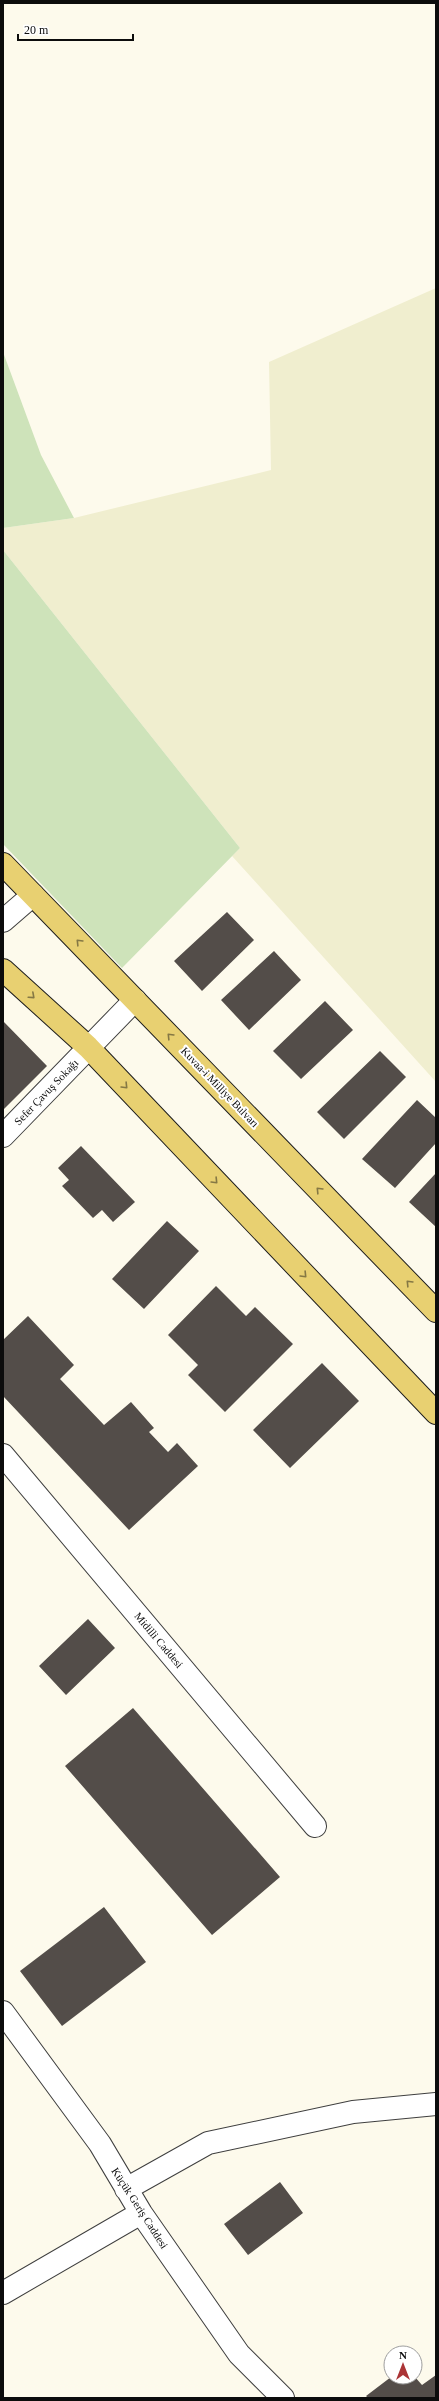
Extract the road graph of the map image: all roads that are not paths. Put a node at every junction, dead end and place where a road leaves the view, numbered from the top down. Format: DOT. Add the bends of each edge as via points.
graph roads {
  1 [pos="3,864"];
  2 [pos="33,895"];
  3 [pos="3,921"];
  4 [pos="3,970"];
  5 [pos="135,1000"];
  6 [pos="88,1047"];
  7 [pos="3,1136"];
  8 [pos="436,1311"];
  9 [pos="436,1413"];
  10 [pos="3,1455"];
  11 [pos="315,1826"];
  12 [pos="3,2012"];
  13 [pos="436,2104"];
  14 [pos="126,2189"];
  15 [pos="141,2213"];
  16 [pos="3,2293"];
  17 [pos="283,2398"];
  1 -- 2 [label="main road, Kuvaa-i Milliye Bulvarı"];
  2 -- 3 [label="street"];
  5 -- 2 [label="main road, Kuvaa-i Milliye Bulvarı, one-way"];
  4 -- 6 [label="main road, one-way"];
  5 -- 6 [label="street, Sefer Çavuş Sokağı"];
  8 -- 5 [label="main road, Kuvaa-i Milliye Bulvarı, one-way"];
  6 -- 7 [label="street, Sefer Çavuş Sokağı"];
  6 -- 9 [label="main road, one-way"];
  10 -- 11 [label="street, Midilli Caddesi"];
  12 -- 14 [label="street, Küçük Geriş Caddesi" via="100,2144"];
  13 -- 14 [label="street" via="353,2112 208,2143"];
  14 -- 15 [label="street, Küçük Geriş Caddesi"];
  15 -- 16 [label="street"];
  15 -- 17 [label="street, Küçük Geriş Caddesi" via="239,2354"];
}
